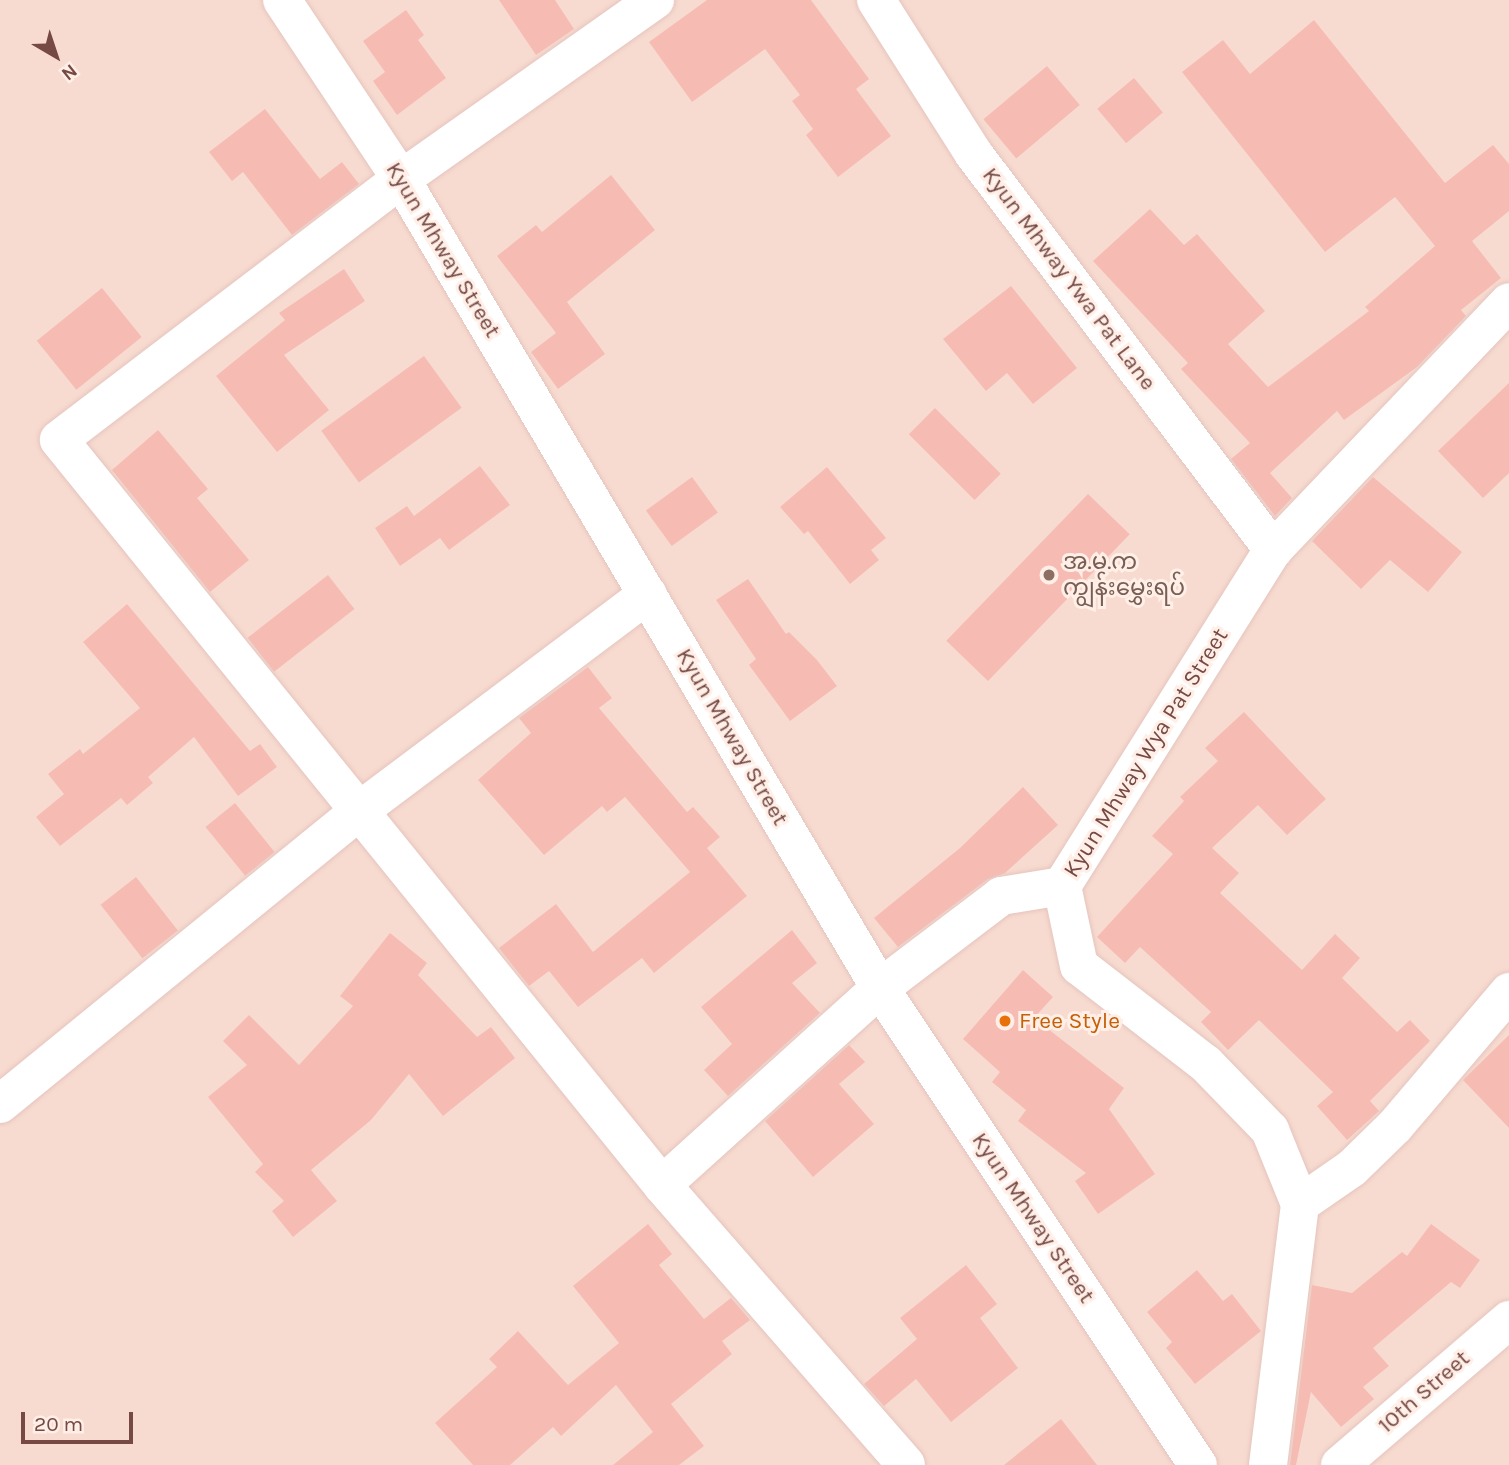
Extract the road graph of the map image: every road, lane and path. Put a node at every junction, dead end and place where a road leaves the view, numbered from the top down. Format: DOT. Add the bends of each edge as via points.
graph roads {
  1 [pos="282,0"];
  2 [pos="655,0"];
  3 [pos="876,0"];
  4 [pos="401,179"];
  5 [pos="1509,303"];
  6 [pos="1273,550"];
  7 [pos="648,594"];
  8 [pos="359,811"];
  9 [pos="1062,887"];
  10 [pos="880,988"];
  11 [pos="1509,992"];
  12 [pos="0,1104"];
  13 [pos="662,1185"];
  14 [pos="1300,1205"];
  15 [pos="1509,1320"];
  16 [pos="906,1465"];
  17 [pos="1198,1465"];
  18 [pos="1269,1465"];
  19 [pos="1340,1465"];
  1 -- 4 [label="street, Kyun Mhway Street"];
  2 -- 4 [label="street"];
  3 -- 6 [label="street, Kyun Mhway Ywa Pat Lane" via="973,153"];
  4 -- 7 [label="street, Kyun Mhway Street"];
  4 -- 8 [label="street" via="59,440"];
  5 -- 6 [label="street, Kyun Mhway Wya Pat Street"];
  6 -- 9 [label="street, Kyun Mhway Wya Pat Street"];
  7 -- 8 [label="street"];
  7 -- 10 [label="street, Kyun Mhway Street"];
  8 -- 12 [label="street"];
  8 -- 13 [label="street"];
  9 -- 10 [label="street" via="1001,896"];
  9 -- 14 [label="street, Kyun Mhway Wya Pat Street" via="1079,966 1206,1064 1270,1130"];
  10 -- 13 [label="street"];
  10 -- 17 [label="street, Kyun Mhway Street"];
  11 -- 14 [label="street" via="1395,1126 1352,1168"];
  13 -- 16 [label="street"];
  14 -- 18 [label="street, Kyun Mhway Wya Pat Street"];
  15 -- 19 [label="street, 10th Street"];
}
